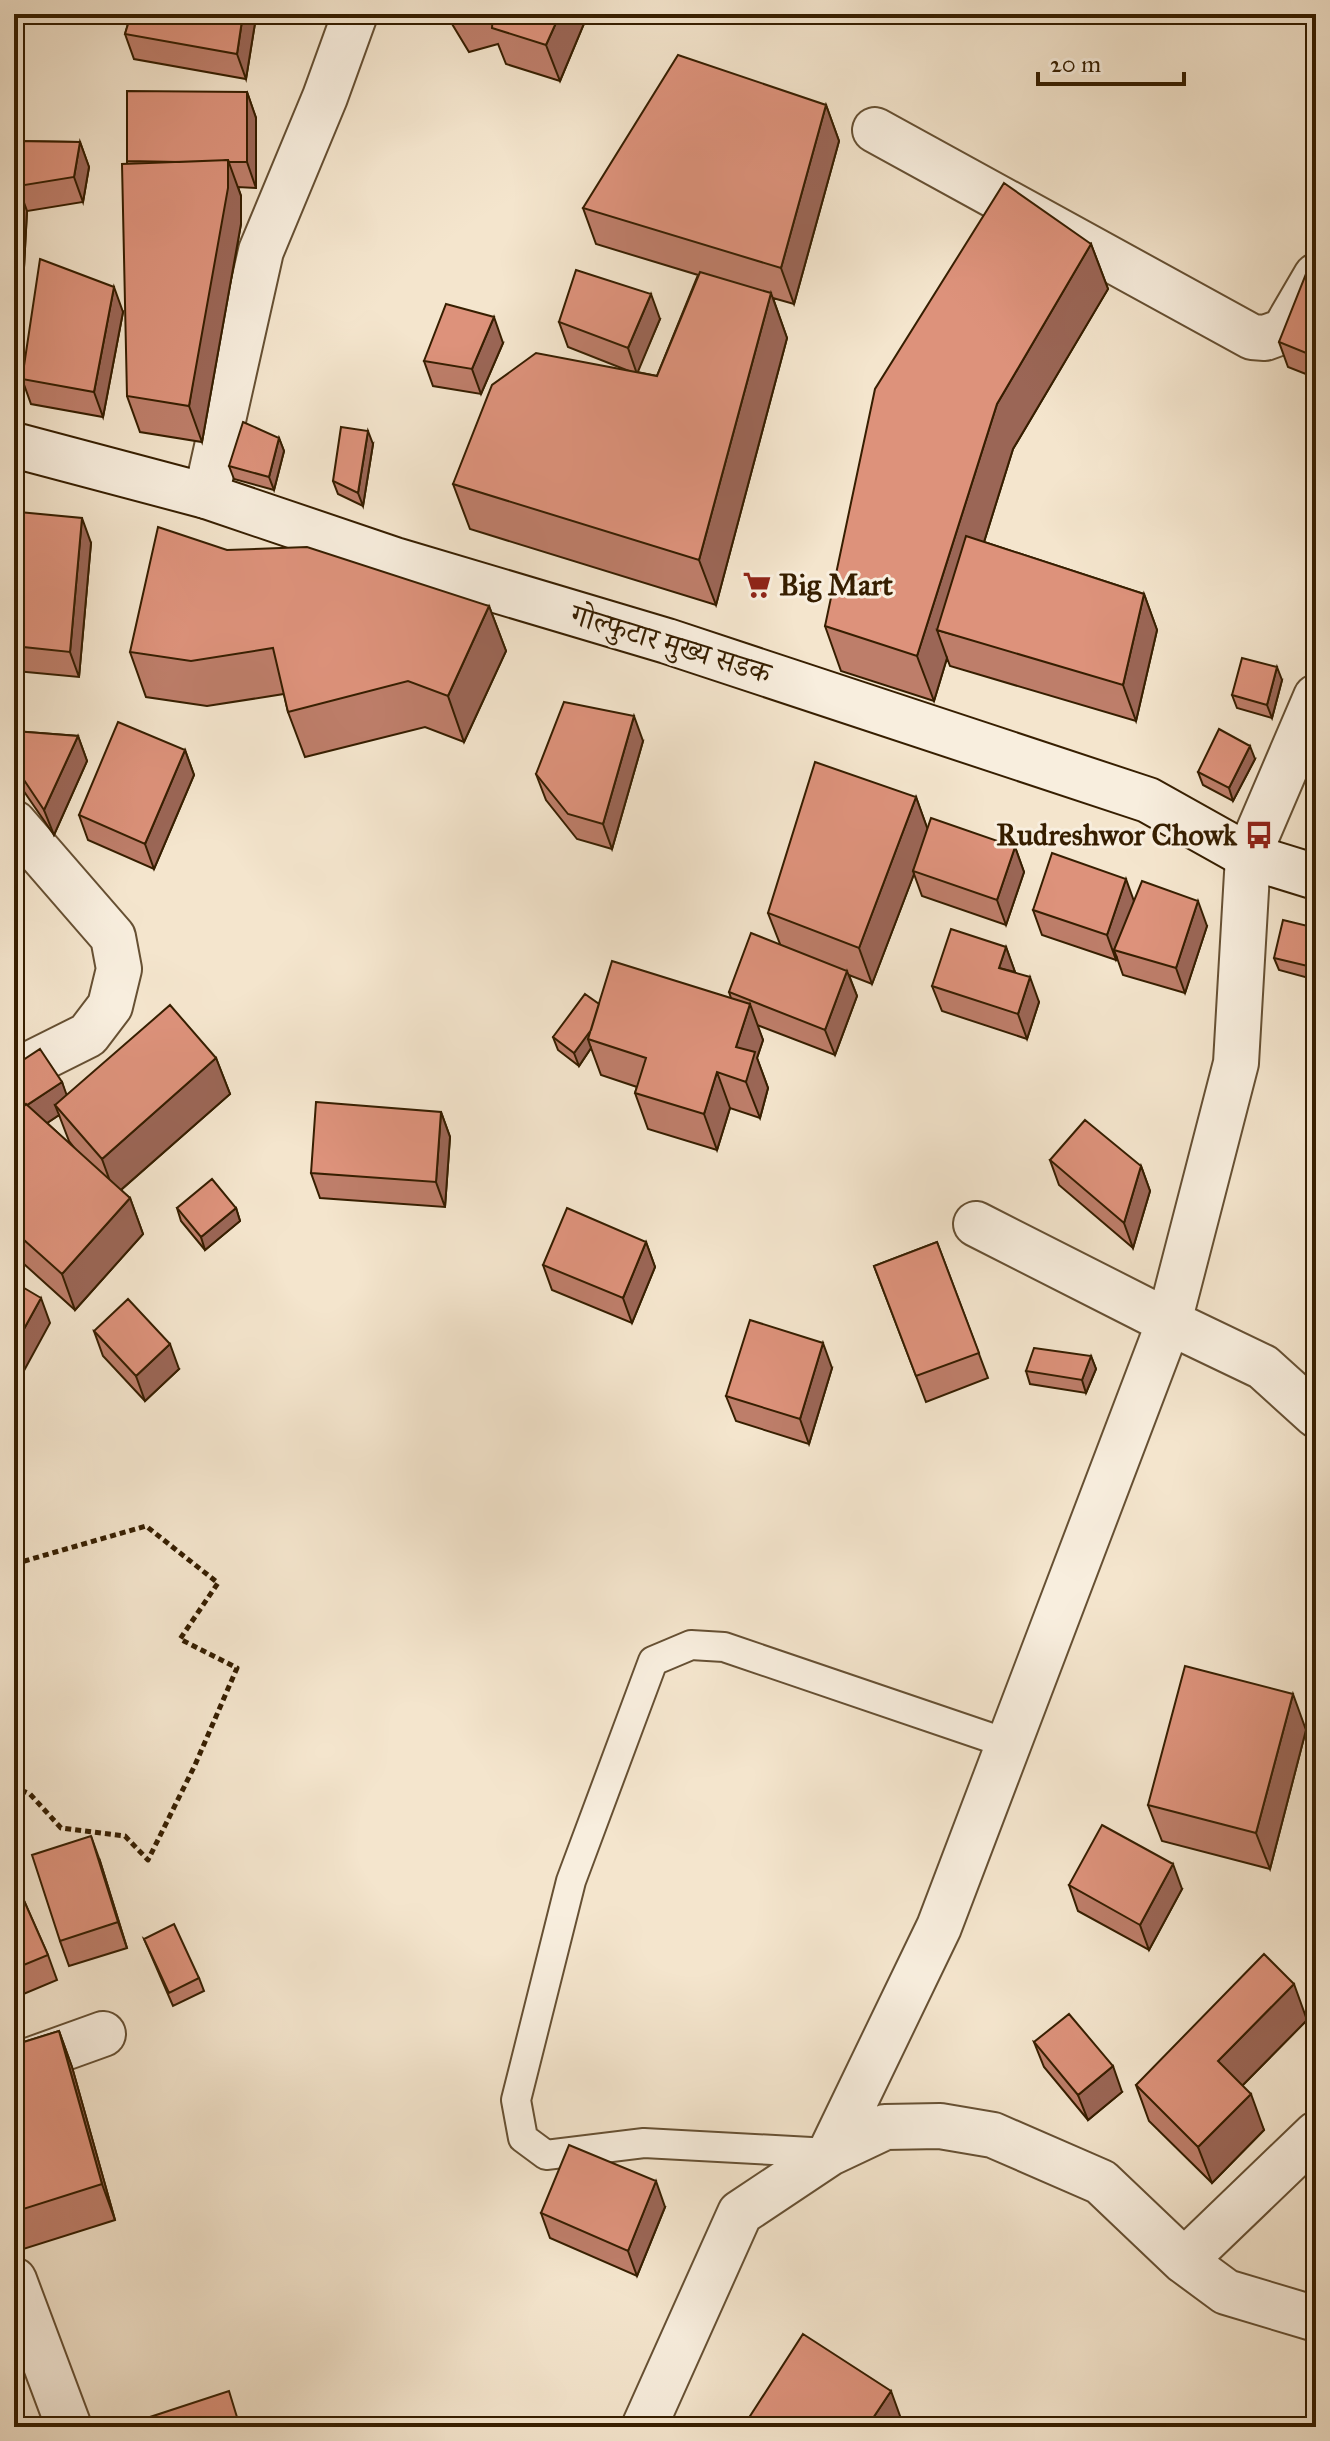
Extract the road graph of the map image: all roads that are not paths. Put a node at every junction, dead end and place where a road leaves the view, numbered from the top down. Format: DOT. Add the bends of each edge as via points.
graph roads {
  1 [pos="355,14"];
  2 [pos="875,130"];
  3 [pos="1316,276"];
  4 [pos="15,449"];
  5 [pos="206,496"];
  6 [pos="1316,697"];
  7 [pos="14,823"];
  8 [pos="1248,856"];
  9 [pos="1316,877"];
  10 [pos="14,1072"];
  11 [pos="976,1224"];
  12 [pos="1169,1322"];
  13 [pos="1316,1415"];
  14 [pos="1009,1744"];
  15 [pos="103,2034"];
  16 [pos="14,2066"];
  17 [pos="1316,2134"];
  18 [pos="830,2153"];
  19 [pos="1184,2261"];
  20 [pos="14,2280"];
  21 [pos="1316,2319"];
  22 [pos="69,2427"];
  23 [pos="644,2427"];
  1 -- 5 [label="street" via="261,251"];
  2 -- 3 [label="street" via="1252,337 1284,331"];
  4 -- 5 [label="street, गोल्फुटार मुख्य सडक"];
  5 -- 8 [label="street, गोल्फुटार मुख्य सडक" via="1148,800"];
  6 -- 8 [label="street"];
  7 -- 10 [label="street" via="113,937 119,969 110,1006 88,1035"];
  8 -- 9 [label="street, गोल्फुटार मुख्य सडक"];
  8 -- 12 [label="street" via="1236,1063"];
  11 -- 12 [label="street"];
  12 -- 13 [label="street" via="1263,1367"];
  12 -- 14 [label="street"];
  14 -- 18 [label="street" via="939,1927"];
  14 -- 18 [label="lane" via="724,1647 691,1645 653,1661 571,1881 516,2100 523,2138 546,2155 644,2143"];
  15 -- 16 [label="street"];
  17 -- 19 [label="street"];
  18 -- 19 [label="street" via="885,2127 940,2126 993,2135 1101,2182"];
  18 -- 23 [label="street" via="740,2213"];
  19 -- 21 [label="street" via="1226,2292"];
  20 -- 22 [label="street"];
}
